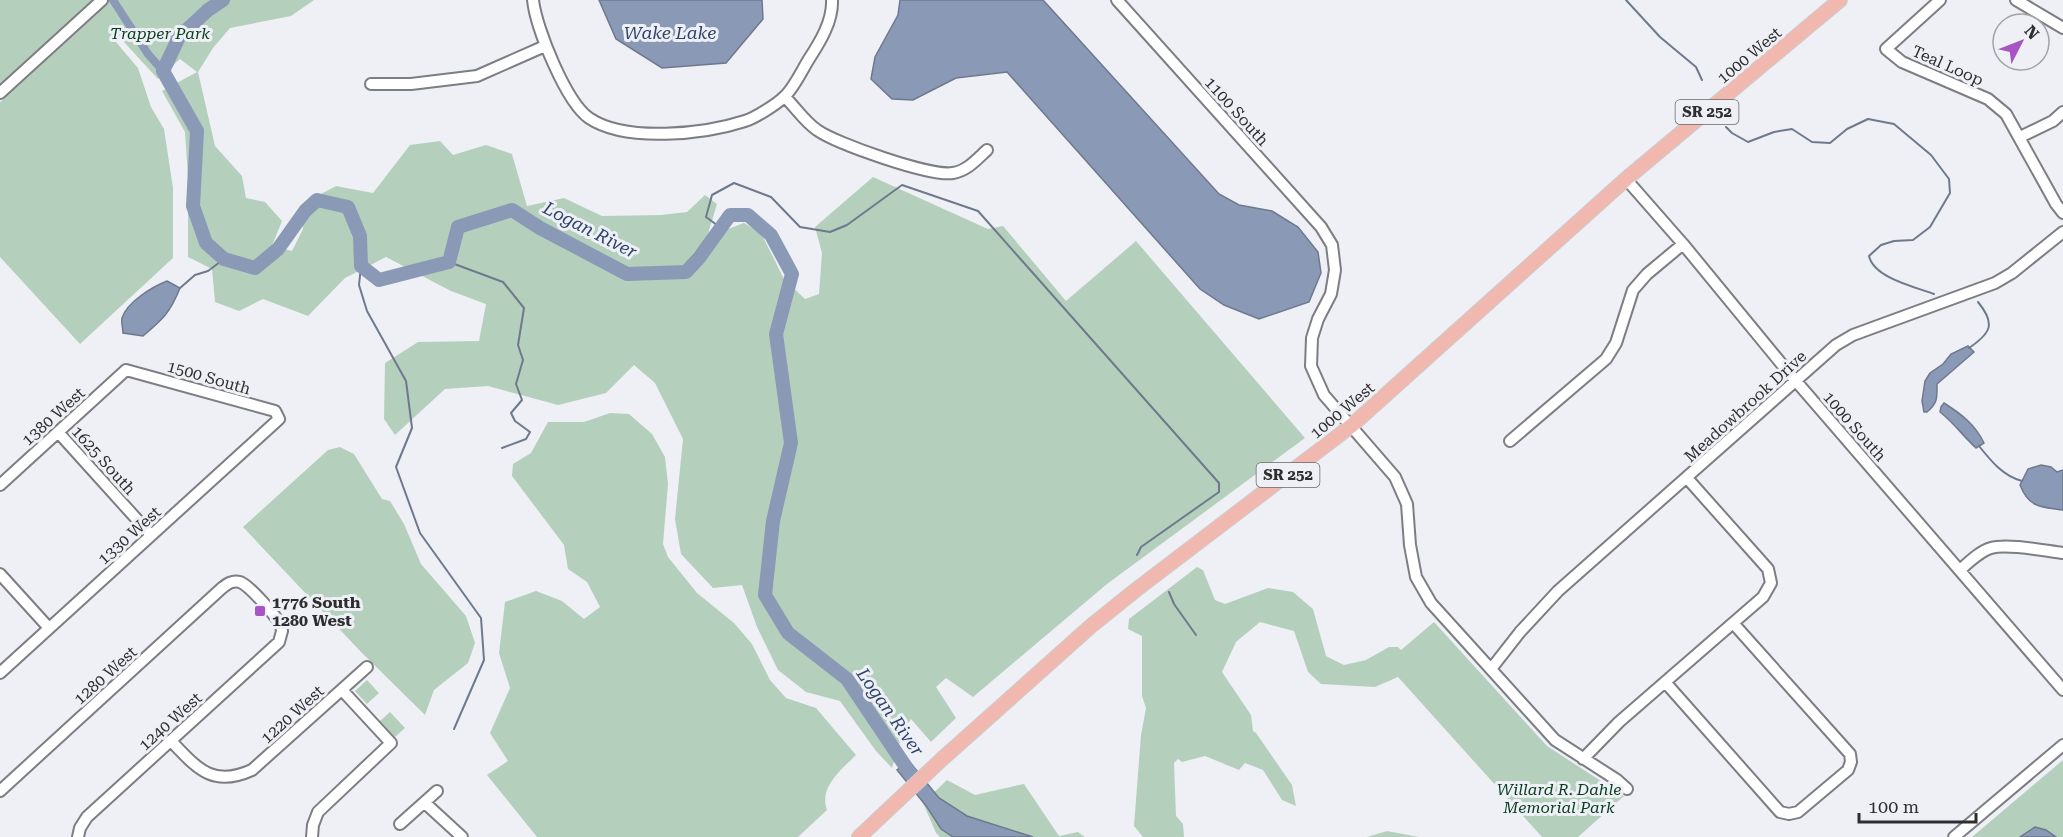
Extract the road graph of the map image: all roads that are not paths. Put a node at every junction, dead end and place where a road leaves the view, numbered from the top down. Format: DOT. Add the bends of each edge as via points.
graph roads {
  1 [pos="102,0"];
  2 [pos="533,0"];
  3 [pos="832,0"];
  4 [pos="1117,0"];
  5 [pos="1840,0"];
  6 [pos="1940,0"];
  7 [pos="2016,0"];
  8 [pos="2063,28"];
  9 [pos="546,46"];
  10 [pos="371,84"];
  11 [pos="0,93"];
  12 [pos="785,97"];
  13 [pos="2063,112"];
  14 [pos="2020,137"];
  15 [pos="987,150"];
  16 [pos="1626,179"];
  17 [pos="2063,213"];
  18 [pos="2063,232"];
  19 [pos="1683,244"];
  20 [pos="126,370"];
  21 [pos="1795,381"];
  22 [pos="279,419"];
  23 [pos="1351,426"];
  24 [pos="58,432"];
  25 [pos="1510,441"];
  26 [pos="1687,478"];
  27 [pos="0,485"];
  28 [pos="151,535"];
  29 [pos="2063,553"];
  30 [pos="1960,570"];
  31 [pos="0,574"];
  32 [pos="1733,623"];
  33 [pos="49,628"];
  34 [pos="282,632"];
  35 [pos="367,667"];
  36 [pos="1491,669"];
  37 [pos="0,673"];
  38 [pos="1665,682"];
  39 [pos="342,690"];
  40 [pos="2063,690"];
  41 [pos="171,741"];
  42 [pos="2063,745"];
  43 [pos="1583,759"];
  44 [pos="1627,789"];
  45 [pos="0,791"];
  46 [pos="437,791"];
  47 [pos="425,803"];
  48 [pos="400,824"];
  49 [pos="78,835"];
  50 [pos="312,837"];
  51 [pos="462,837"];
  52 [pos="860,837"];
  53 [pos="1954,837"];
  1 -- 11 [label="street"];
  2 -- 9 [label="street"];
  3 -- 12 [label="street" via="832,11 819,44"];
  4 -- 23 [label="street, 1100 South" via="1321,227 1332,245 1335,270 1331,294 1312,338 1311,366 1324,395"];
  5 -- 16 [label="main road, 1000 West / SR 252"];
  6 -- 14 [label="street, Teal Loop" via="1886,48 1902,62 1988,99 2006,114"];
  7 -- 8 [label="street"];
  9 -- 10 [label="street" via="477,76 411,84"];
  9 -- 12 [label="street" via="571,96 588,117 608,127 643,135 712,130 748,120"];
  12 -- 15 [label="street" via="816,130 858,150 937,173 966,169"];
  13 -- 14 [label="street"];
  14 -- 17 [label="street"];
  16 -- 19 [label="street, 1000 South"];
  16 -- 23 [label="main road, 1000 West / SR 252"];
  18 -- 21 [label="street, Meadowbrook Drive" via="1995,283 1853,335"];
  19 -- 21 [label="street, 1000 South"];
  19 -- 25 [label="street" via="1634,290 1616,343 1606,359"];
  20 -- 22 [label="street, 1500 South" via="275,411"];
  20 -- 24 [label="street, 1380 West"];
  21 -- 26 [label="street, Meadowbrook Drive"];
  21 -- 30 [label="street, 1000 South"];
  22 -- 28 [label="street, 1330 West"];
  23 -- 36 [label="street" via="1395,477 1407,504 1416,577 1431,603"];
  23 -- 52 [label="main road, 1000 West / SR 252" via="1091,626"];
  24 -- 27 [label="street, 1380 West"];
  24 -- 28 [label="street, 1625 South"];
  26 -- 32 [label="street" via="1768,569 1771,583 1763,597"];
  26 -- 36 [label="street, Meadowbrook Drive" via="1558,591"];
  28 -- 33 [label="street, 1330 West"];
  29 -- 30 [label="street" via="1991,547"];
  30 -- 40 [label="street, 1000 South"];
  31 -- 33 [label="street"];
  32 -- 38 [label="street"];
  32 -- 38 [label="street" via="1850,754 1848,770 1798,812 1780,812"];
  33 -- 37 [label="street, 1330 West"];
  34 -- 41 [label="street, 1240 West" via="279,642"];
  34 -- 45 [label="street, 1280 West" via="278,620 246,586 230,582"];
  35 -- 39 [label="street, 1220 West"];
  36 -- 43 [label="street" via="1555,740"];
  38 -- 43 [label="street"];
  39 -- 41 [label="street, 1220 West" via="252,770 234,776 200,770"];
  39 -- 50 [label="street" via="391,743 318,812"];
  41 -- 49 [label="street, 1240 West" via="87,817"];
  42 -- 53 [label="street"];
  43 -- 44 [label="street"];
  46 -- 47 [label="street"];
  47 -- 48 [label="street"];
  47 -- 51 [label="street"];
}
